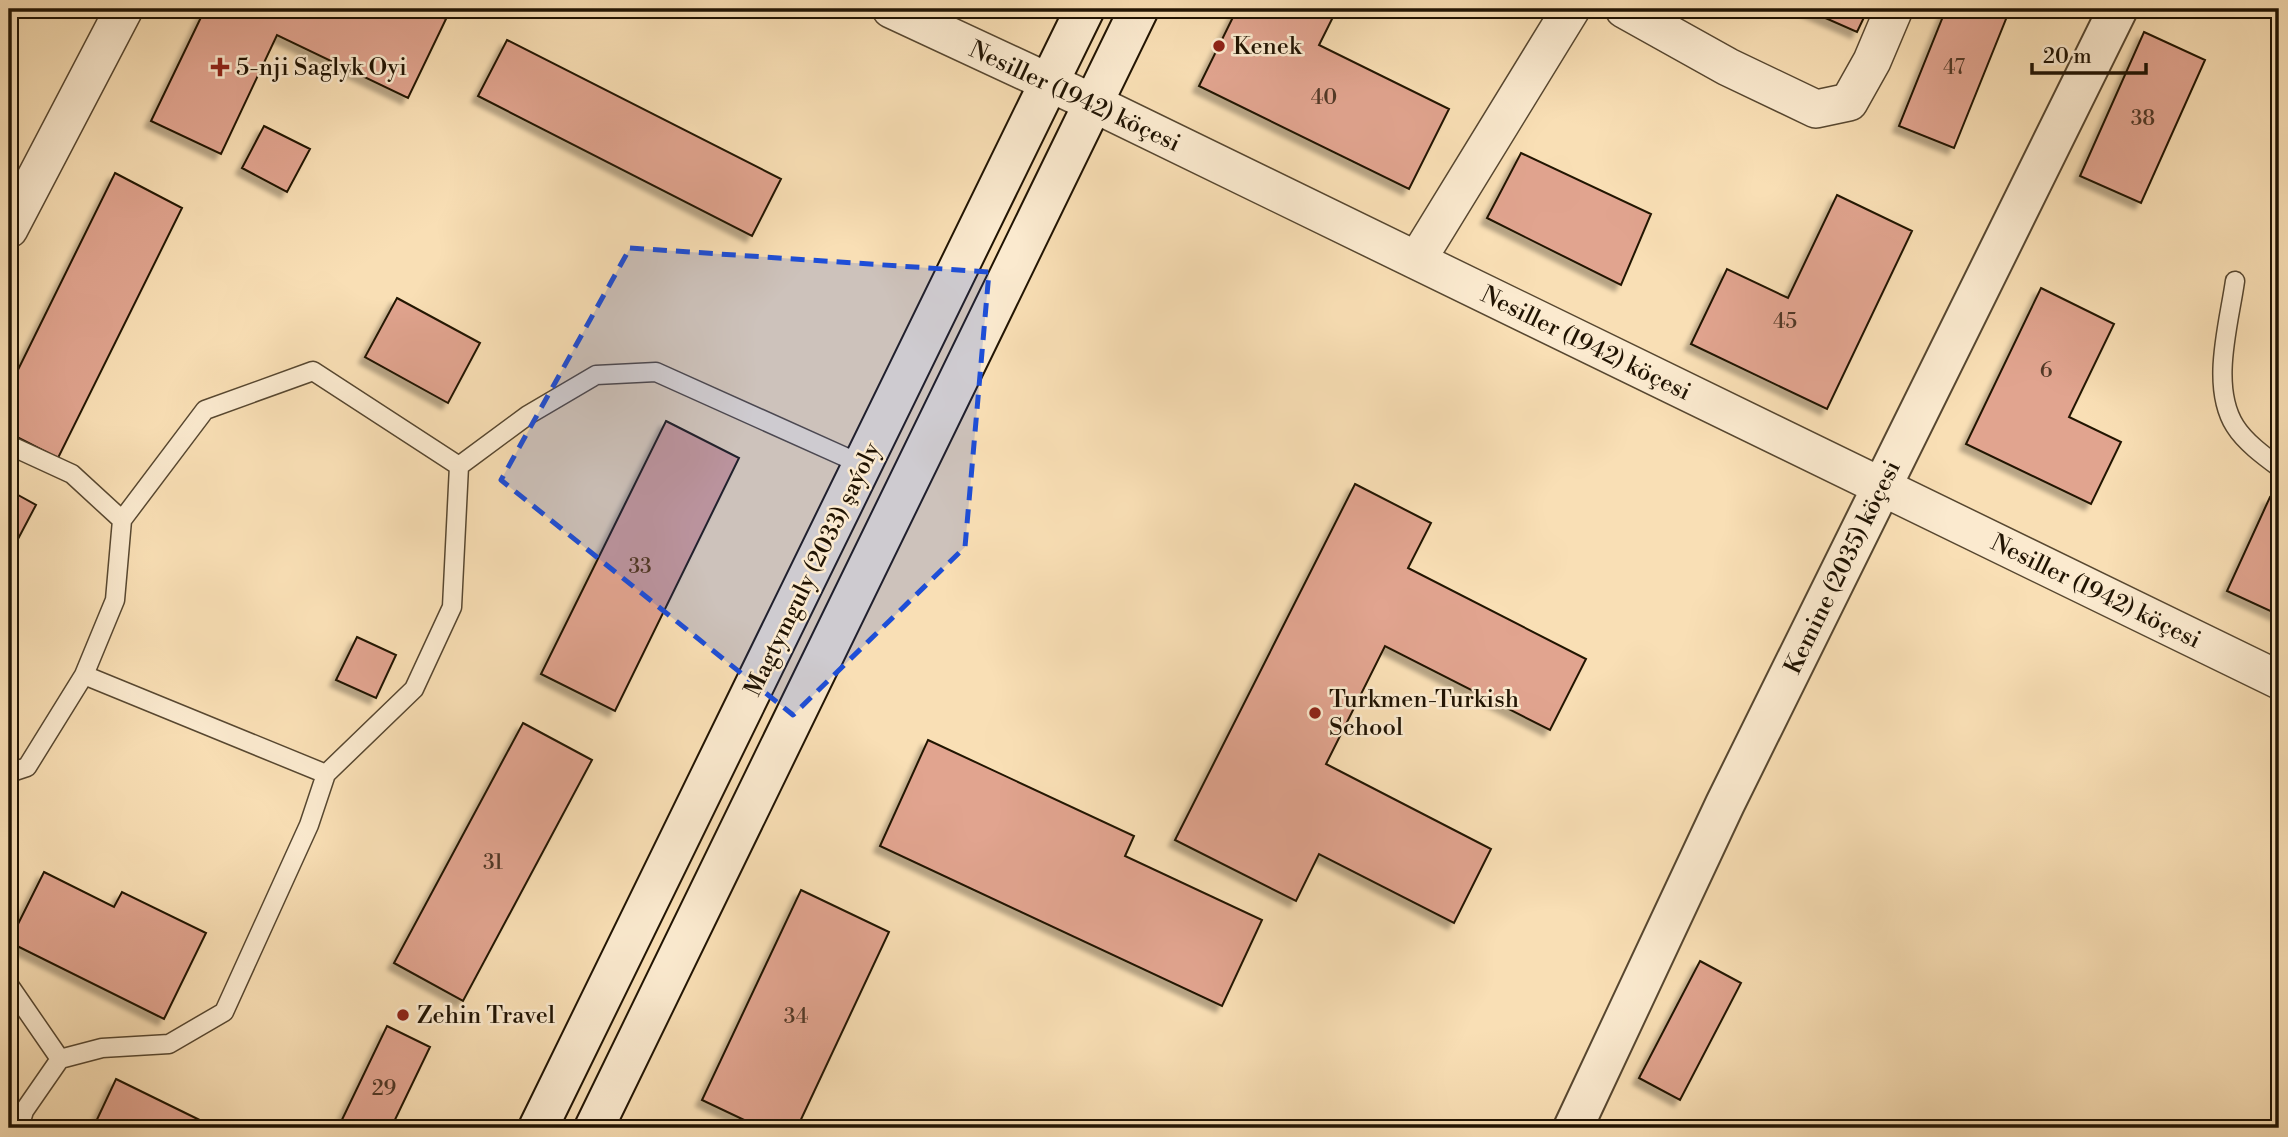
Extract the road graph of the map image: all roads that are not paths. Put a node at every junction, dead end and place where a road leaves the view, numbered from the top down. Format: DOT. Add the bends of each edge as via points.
graph roads {
  1 [pos="124,9"];
  2 [pos="891,9"];
  3 [pos="1085,9"];
  4 [pos="1139,9"];
  5 [pos="1571,9"];
  6 [pos="1624,9"];
  7 [pos="1895,9"];
  8 [pos="2118,9"];
  9 [pos="1050,83"];
  10 [pos="1093,103"];
  11 [pos="9,229"];
  12 [pos="1417,260"];
  13 [pos="2235,281"];
  14 [pos="9,445"];
  15 [pos="863,465"];
  16 [pos="459,466"];
  17 [pos="2279,467"];
  18 [pos="1881,486"];
  19 [pos="122,520"];
  20 [pos="84,675"];
  21 [pos="2279,680"];
  22 [pos="9,773"];
  23 [pos="326,774"];
  24 [pos="9,985"];
  25 [pos="60,1059"];
  26 [pos="19,1128"];
  27 [pos="538,1128"];
  28 [pos="594,1128"];
  29 [pos="1573,1128"];
  1 -- 11 [label="street"];
  2 -- 9 [label="street, Nesiller (1942) köçesi"];
  3 -- 9 [label="main road, Magtymguly (2033) şaýoly"];
  4 -- 10 [label="main road, Magtymguly (2033) şaýoly"];
  5 -- 12 [label="street"];
  6 -- 7 [label="street" via="1816,109 1849,102"];
  8 -- 18 [label="main road, Kemine (2035) köçesi"];
  9 -- 10 [label="street, Nesiller (1942) köçesi"];
  9 -- 15 [label="main road, Magtymguly (2033) şaýoly"];
  10 -- 12 [label="street, Nesiller (1942) köçesi"];
  10 -- 28 [label="main road, Magtymguly (2033) şaýoly"];
  12 -- 18 [label="street, Nesiller (1942) köçesi"];
  13 -- 17 [label="lane" via="2223,369 2225,400 2235,426"];
  14 -- 19 [label="lane" via="72,474"];
  15 -- 16 [label="lane" via="656,372 596,375 528,415"];
  15 -- 27 [label="main road, Magtymguly (2033) şaýoly"];
  16 -- 19 [label="lane" via="313,371 205,410"];
  16 -- 23 [label="lane" via="452,607 414,690"];
  18 -- 21 [label="street, Nesiller (1942) köçesi"];
  18 -- 29 [label="main road, Kemine (2035) köçesi"];
  19 -- 20 [label="lane" via="115,600"];
  20 -- 22 [label="lane" via="27,767"];
  20 -- 23 [label="lane"];
  23 -- 25 [label="lane" via="309,825 224,1012 169,1044 102,1048"];
  24 -- 25 [label="lane"];
  25 -- 26 [label="lane" via="24,1111"];
}
